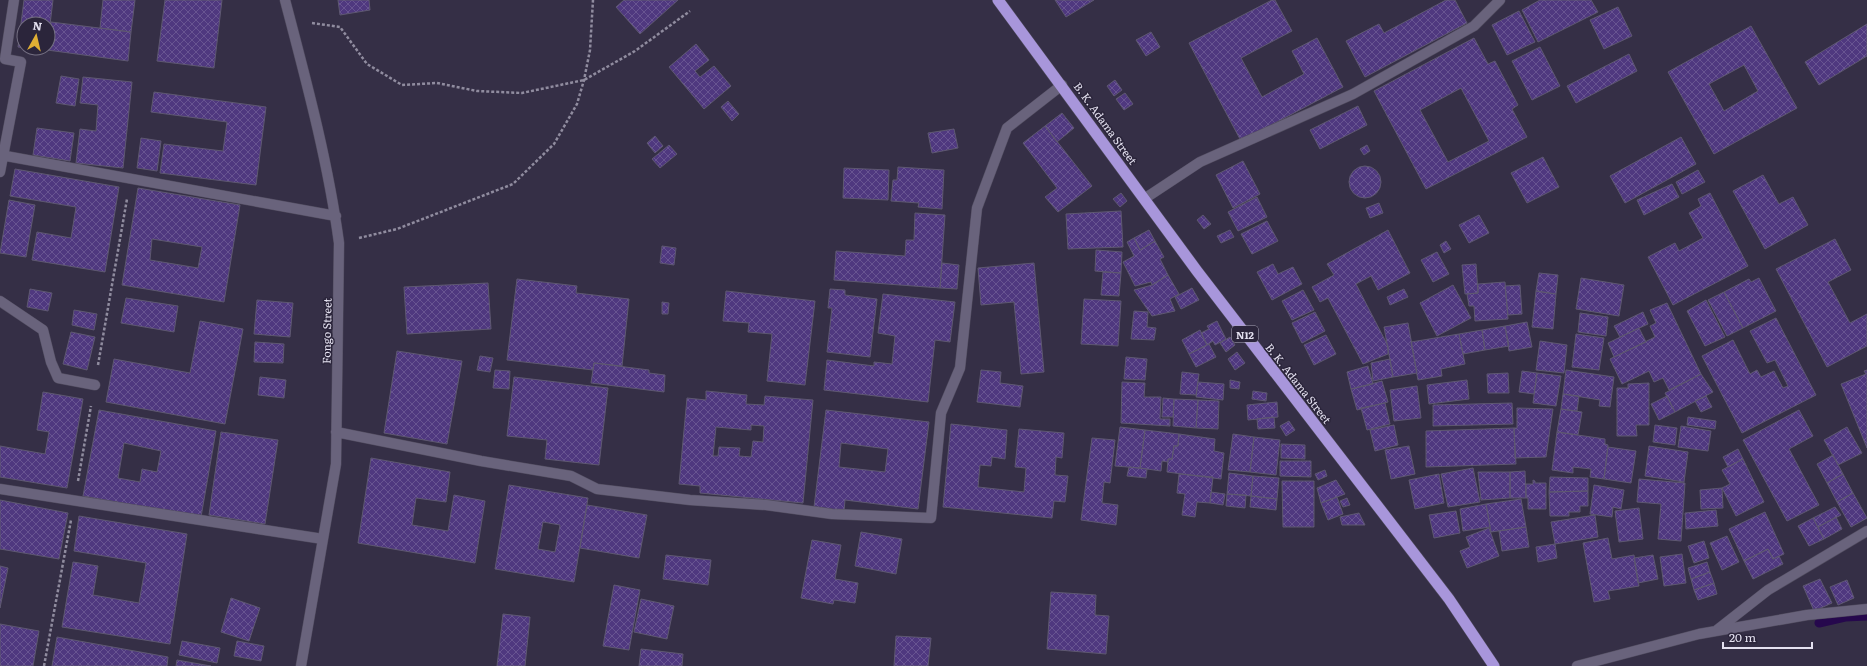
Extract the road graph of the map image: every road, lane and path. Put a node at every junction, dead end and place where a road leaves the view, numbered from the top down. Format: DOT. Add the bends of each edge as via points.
graph roads {
  1 [pos="14,0"];
  2 [pos="285,0"];
  3 [pos="593,0"];
  4 [pos="998,0"];
  5 [pos="1500,0"];
  6 [pos="690,11"];
  7 [pos="290,19"];
  8 [pos="584,80"];
  9 [pos="1062,85"];
  10 [pos="2,155"];
  11 [pos="0,172"];
  12 [pos="131,178"];
  13 [pos="1144,199"];
  14 [pos="336,216"];
  15 [pos="339,243"];
  16 [pos="0,301"];
  17 [pos="95,385"];
  18 [pos="336,432"];
  19 [pos="0,489"];
  20 [pos="74,501"];
  21 [pos="1867,531"];
  22 [pos="323,539"];
  23 [pos="1867,609"];
  24 [pos="1715,632"];
  25 [pos="44,666"];
  26 [pos="301,666"];
  27 [pos="1494,666"];
  28 [pos="1577,666"];
  1 -- 10 [label="street" via="5,58 21,62"];
  2 -- 7 [label="street, Fongo Street"];
  3 -- 8 [label="path" via="590,50"];
  4 -- 9 [label="highway, B. K. Adama Street / N12"];
  5 -- 13 [label="street" via="1474,26 1352,94 1200,162"];
  6 -- 8 [label="path" via="635,51"];
  7 -- 8 [label="path" via="340,27 367,64 402,85 437,83 477,91 522,93"];
  7 -- 14 [label="street, Fongo Street" via="313,107"];
  8 -- 15 [label="path" via="577,104 554,144 513,184 397,229"];
  9 -- 13 [label="highway, B. K. Adama Street / N12"];
  9 -- 18 [label="street" via="1007,128 977,208 960,368 941,413 931,518 832,514 598,489 571,476"];
  10 -- 11 [label="street"];
  10 -- 12 [label="street"];
  12 -- 14 [label="street"];
  12 -- 17 [label="path"];
  13 -- 27 [label="highway, B. K. Adama Street / N12" via="1449,599"];
  14 -- 15 [label="street, Fongo Street"];
  15 -- 18 [label="street, Fongo Street"];
  16 -- 17 [label="street" via="43,330 58,378"];
  17 -- 20 [label="path"];
  18 -- 22 [label="street, Fongo Street" via="336,464"];
  19 -- 20 [label="street"];
  20 -- 22 [label="street"];
  20 -- 25 [label="path"];
  21 -- 24 [label="street" via="1768,590"];
  22 -- 26 [label="street, Fongo Street"];
  23 -- 24 [label="street" via="1807,615"];
  24 -- 28 [label="street"];
}
